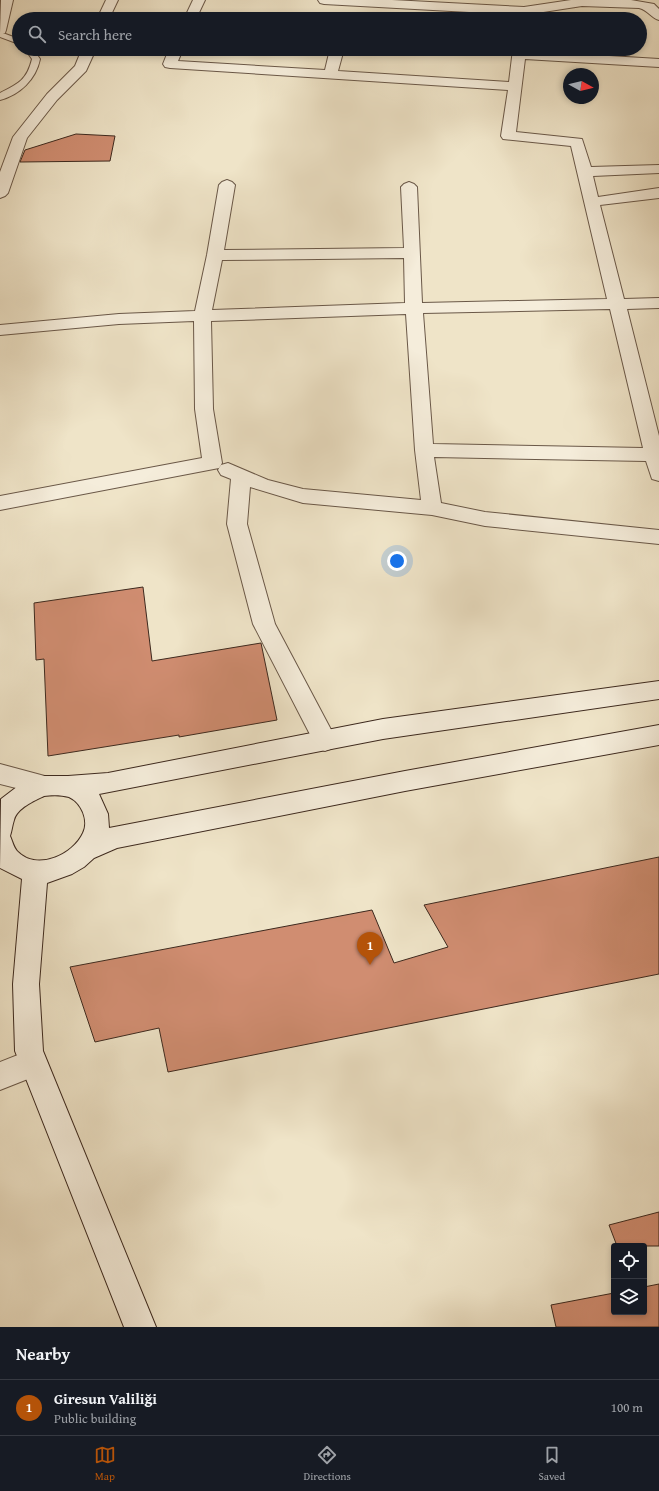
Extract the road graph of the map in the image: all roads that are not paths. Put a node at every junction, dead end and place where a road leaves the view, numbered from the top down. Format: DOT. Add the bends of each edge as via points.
graph roads {
  1 [pos="7,0"];
  2 [pos="112,0"];
  3 [pos="199,0"];
  4 [pos="324,0"];
  5 [pos="524,10"];
  6 [pos="106,12"];
  7 [pos="193,12"];
  8 [pos="659,16"];
  9 [pos="0,30"];
  10 [pos="0,34"];
  11 [pos="12,39"];
  12 [pos="34,56"];
  13 [pos="86,56"];
  14 [pos="173,56"];
  15 [pos="335,56"];
  16 [pos="519,56"];
  17 [pos="570,56"];
  18 [pos="659,63"];
  19 [pos="331,74"];
  20 [pos="515,86"];
  21 [pos="0,97"];
  22 [pos="659,169"];
  23 [pos="584,172"];
  24 [pos="227,185"];
  25 [pos="409,187"];
  26 [pos="0,193"];
  27 [pos="659,193"];
  28 [pos="592,202"];
  29 [pos="412,253"];
  30 [pos="215,255"];
  31 [pos="659,303"];
  32 [pos="617,304"];
  33 [pos="414,308"];
  34 [pos="202,316"];
  35 [pos="0,330"];
  36 [pos="424,450"];
  37 [pos="657,455"];
  38 [pos="212,463"];
  39 [pos="659,474"];
  40 [pos="241,476"];
  41 [pos="0,503"];
  42 [pos="432,508"];
  43 [pos="659,536"];
  44 [pos="659,690"];
  45 [pos="659,735"];
  46 [pos="325,740"];
  47 [pos="0,774"];
  48 [pos="44,785"];
  49 [pos="70,786"];
  50 [pos="0,830"];
  51 [pos="0,842"];
  52 [pos="88,849"];
  53 [pos="35,872"];
  54 [pos="33,1063"];
  55 [pos="0,1076"];
  56 [pos="140,1327"];
  1 -- 9 [label="street"];
  2 -- 6 [label="street"];
  3 -- 7 [label="street"];
  4 -- 5 [label="street" via="346,7"];
  5 -- 8 [label="street" via="582,2 638,4 650,7"];
  10 -- 11 [label="lane"];
  12 -- 21 [label="lane" via="32,75 23,84"];
  13 -- 26 [label="street" via="81,68 52,97 20,137"];
  14 -- 19 [label="street" via="170,64"];
  15 -- 19 [label="street"];
  16 -- 20 [label="street"];
  17 -- 18 [label="street"];
  19 -- 20 [label="street"];
  20 -- 23 [label="street" via="508,136 577,142"];
  22 -- 23 [label="street"];
  23 -- 28 [label="street"];
  24 -- 30 [label="street"];
  25 -- 29 [label="street"];
  27 -- 28 [label="street"];
  28 -- 32 [label="street"];
  29 -- 30 [label="street"];
  29 -- 33 [label="street"];
  30 -- 34 [label="street"];
  31 -- 32 [label="street"];
  32 -- 33 [label="street"];
  32 -- 37 [label="street"];
  33 -- 34 [label="street"];
  33 -- 36 [label="street"];
  34 -- 35 [label="street" via="119,319"];
  34 -- 38 [label="street" via="204,409"];
  36 -- 37 [label="street"];
  36 -- 42 [label="street"];
  37 -- 39 [label="street"];
  38 -- 40 [label="street"];
  38 -- 41 [label="street"];
  40 -- 42 [label="street" via="262,485 303,496"];
  40 -- 46 [label="street" via="237,524 264,624"];
  42 -- 43 [label="street" via="485,519"];
  44 -- 46 [label="street" via="383,729"];
  45 -- 52 [label="street" via="114,836"];
  46 -- 49 [label="street" via="108,783"];
  47 -- 48 [label="street"];
  48 -- 49 [label="street"];
  48 -- 50 [label="street" via="20,796 3,815"];
  49 -- 52 [label="street" via="85,794 96,809 97,827"];
  51 -- 53 [label="street" via="9,860"];
  52 -- 53 [label="street" via="82,856 59,870"];
  53 -- 54 [label="street" via="26,984 29,1051"];
  54 -- 55 [label="street"];
  54 -- 56 [label="street"];
}
